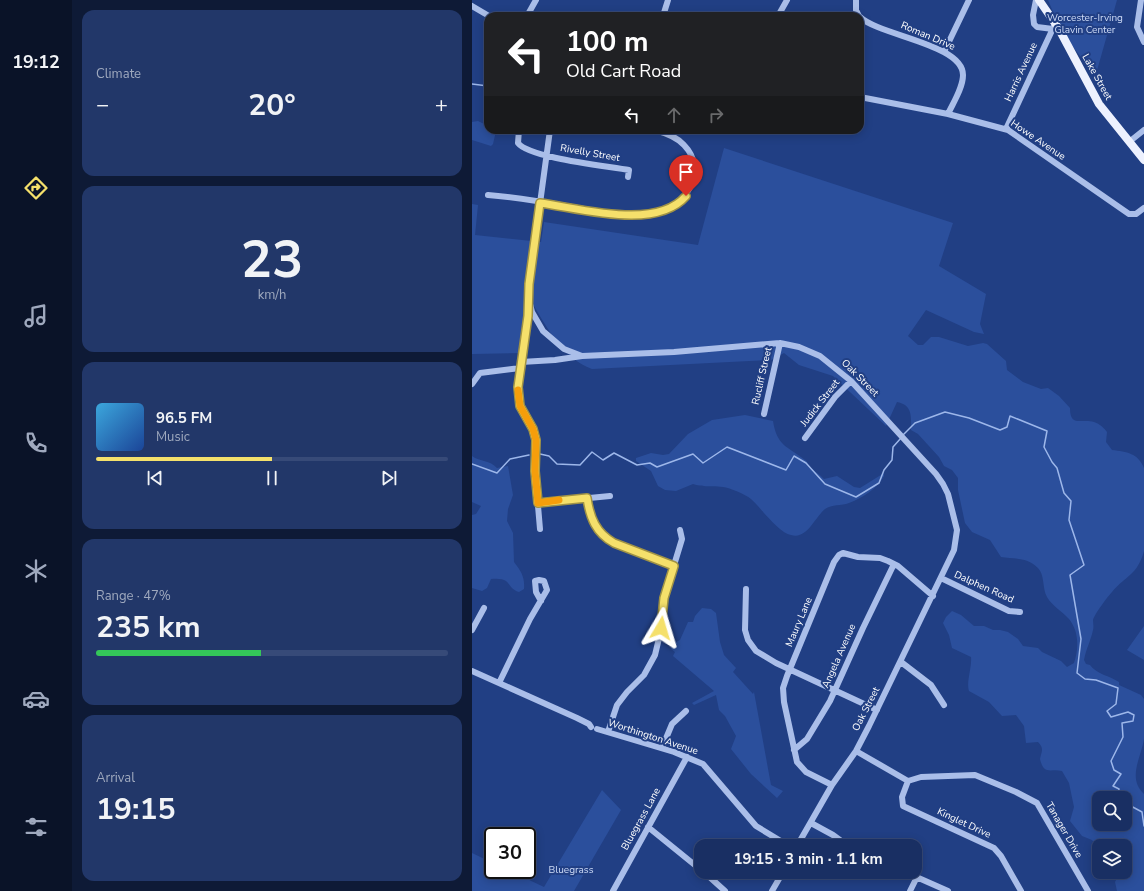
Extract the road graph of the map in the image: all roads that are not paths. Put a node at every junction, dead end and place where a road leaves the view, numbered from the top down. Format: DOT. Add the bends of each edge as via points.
graph roads {
  1 [pos="536,0"];
  2 [pos="668,0"];
  3 [pos="787,0"];
  4 [pos="856,0"];
  5 [pos="969,0"];
  6 [pos="1038,0"];
  7 [pos="1141,0"];
  8 [pos="472,6"];
  9 [pos="529,12"];
  10 [pos="664,12"];
  11 [pos="780,12"];
  12 [pos="857,12"];
  13 [pos="484,13"];
  14 [pos="864,19"];
  15 [pos="1054,26"];
  16 [pos="1144,42"];
  17 [pos="944,52"];
  18 [pos="864,98"];
  19 [pos="948,114"];
  20 [pos="1006,129"];
  21 [pos="1144,130"];
  22 [pos="519,134"];
  23 [pos="549,134"];
  24 [pos="664,134"];
  25 [pos="1129,142"];
  26 [pos="546,156"];
  27 [pos="1144,160"];
  28 [pos="628,177"];
  29 [pos="488,195"];
  30 [pos="540,203"];
  31 [pos="1144,208"];
  32 [pos="529,300"];
  33 [pos="780,343"];
  34 [pos="582,356"];
  35 [pos="520,365"];
  36 [pos="850,381"];
  37 [pos="472,384"];
  38 [pos="764,414"];
  39 [pos="805,438"];
  40 [pos="610,496"];
  41 [pos="587,498"];
  42 [pos="538,503"];
  43 [pos="540,529"];
  44 [pos="680,530"];
  45 [pos="894,564"];
  46 [pos="674,566"];
  47 [pos="941,578"];
  48 [pos="746,589"];
  49 [pos="933,596"];
  50 [pos="541,601"];
  51 [pos="484,608"];
  52 [pos="1020,612"];
  53 [pos="472,630"];
  54 [pos="901,662"];
  55 [pos="790,669"];
  56 [pos="472,671"];
  57 [pos="499,683"];
  58 [pos="836,690"];
  59 [pos="944,705"];
  60 [pos="877,710"];
  61 [pos="686,711"];
  62 [pos="608,732"];
  63 [pos="662,748"];
  64 [pos="794,750"];
  65 [pos="856,751"];
  66 [pos="687,756"];
  67 [pos="908,781"];
  68 [pos="832,785"];
  69 [pos="811,822"];
  70 [pos="648,827"];
  71 [pos="777,839"];
  72 [pos="801,839"];
  73 [pos="838,839"];
  74 [pos="694,864"];
  75 [pos="712,879"];
  76 [pos="779,879"];
  77 [pos="916,879"];
  78 [pos="921,879"];
  79 [pos="613,891"];
  80 [pos="725,891"];
  81 [pos="772,891"];
  82 [pos="910,891"];
  83 [pos="948,891"];
  84 [pos="1021,891"];
  85 [pos="1088,891"];
  1 -- 9 [label="street"];
  2 -- 10 [label="street"];
  3 -- 11 [label="street"];
  4 -- 12 [label="street, Roman Drive"];
  5 -- 17 [label="street"];
  6 -- 15 [label="main road, Lake Street"];
  6 -- 15 [label="street" via="1033,15 1034,24 1037,27"];
  7 -- 16 [label="street" via="1137,26"];
  8 -- 13 [label="street"];
  14 -- 17 [label="street, Roman Drive" via="873,25"];
  15 -- 20 [label="street, Harris Avenue"];
  15 -- 25 [label="main road, Lake Street" via="1099,104"];
  17 -- 19 [label="street, Roman Drive" via="960,63 963,74 962,83"];
  18 -- 19 [label="street, Howe Avenue"];
  19 -- 20 [label="street, Howe Avenue"];
  20 -- 31 [label="street, Howe Avenue" via="1129,214 1136,214"];
  21 -- 25 [label="street"];
  22 -- 26 [label="street, Rivelly Street" via="520,145"];
  23 -- 26 [label="street, Oak Street"];
  24 -- 30 [label="street" via="681,142 692,159 694,172 691,185 686,196 676,204 655,212 623,215"];
  25 -- 27 [label="main road, Lake Street"];
  26 -- 28 [label="street, Rivelly Street" via="630,170"];
  26 -- 30 [label="street, Oak Street"];
  29 -- 30 [label="street"];
  30 -- 32 [label="street, Oak Street"];
  32 -- 34 [label="street, Oak Street" via="532,312 543,331 564,348"];
  32 -- 35 [label="street"];
  33 -- 34 [label="street, Oak Street" via="674,352"];
  33 -- 36 [label="street, Oak Street" via="799,347 820,356"];
  33 -- 38 [label="street, Rucliff Street"];
  34 -- 35 [label="street"];
  35 -- 37 [label="street" via="480,373"];
  35 -- 42 [label="street" via="519,402 537,443 535,471"];
  36 -- 39 [label="street, Judick Street"];
  36 -- 47 [label="street, Oak Street" via="943,484 952,509 957,540"];
  40 -- 41 [label="street"];
  41 -- 42 [label="street"];
  41 -- 46 [label="street" via="594,524 607,538"];
  42 -- 43 [label="street"];
  44 -- 46 [label="street" via="682,539"];
  45 -- 49 [label="street, Maury Lane"];
  45 -- 55 [label="street, Maury Lane" via="880,558 843,553 838,556"];
  45 -- 58 [label="street, Angela Avenue"];
  46 -- 62 [label="street" via="664,598 655,655 644,675 617,705"];
  47 -- 49 [label="street, Oak Street"];
  47 -- 52 [label="street, Dalphen Road" via="1009,611"];
  48 -- 55 [label="street" via="744,624 748,640 760,654"];
  49 -- 54 [label="street, Oak Street"];
  50 -- 57 [label="street" via="530,618"];
  51 -- 53 [label="street"];
  54 -- 59 [label="street" via="931,685"];
  54 -- 60 [label="street, Oak Street"];
  55 -- 58 [label="street"];
  55 -- 64 [label="street, Maury Lane" via="783,691"];
  56 -- 57 [label="street, Worthington Avenue"];
  57 -- 62 [label="street, Worthington Avenue" via="594,728"];
  58 -- 60 [label="street"];
  58 -- 64 [label="street, Angela Avenue" via="807,739"];
  60 -- 65 [label="street, Oak Street"];
  61 -- 63 [label="street" via="672,724"];
  62 -- 63 [label="street, Worthington Avenue"];
  63 -- 66 [label="street, Worthington Avenue"];
  64 -- 68 [label="street, Maury Lane" via="802,769"];
  65 -- 67 [label="street"];
  65 -- 68 [label="street, Oak Street"];
  66 -- 70 [label="street, Bluegrass Lane"];
  66 -- 71 [label="street, Worthington Avenue" via="706,768 756,826"];
  67 -- 84 [label="street, Kinglet Drive" via="902,797 903,806 994,848"];
  67 -- 85 [label="street, Tanager Drive" via="921,777 974,775 1037,803"];
  68 -- 69 [label="street, Oak Street"];
  69 -- 72 [label="street, Oak Street"];
  69 -- 73 [label="street"];
  70 -- 74 [label="street"];
  70 -- 79 [label="street, Bluegrass Lane"];
  75 -- 80 [label="street"];
  76 -- 81 [label="street"];
  77 -- 82 [label="street"];
  78 -- 83 [label="street"];
}
